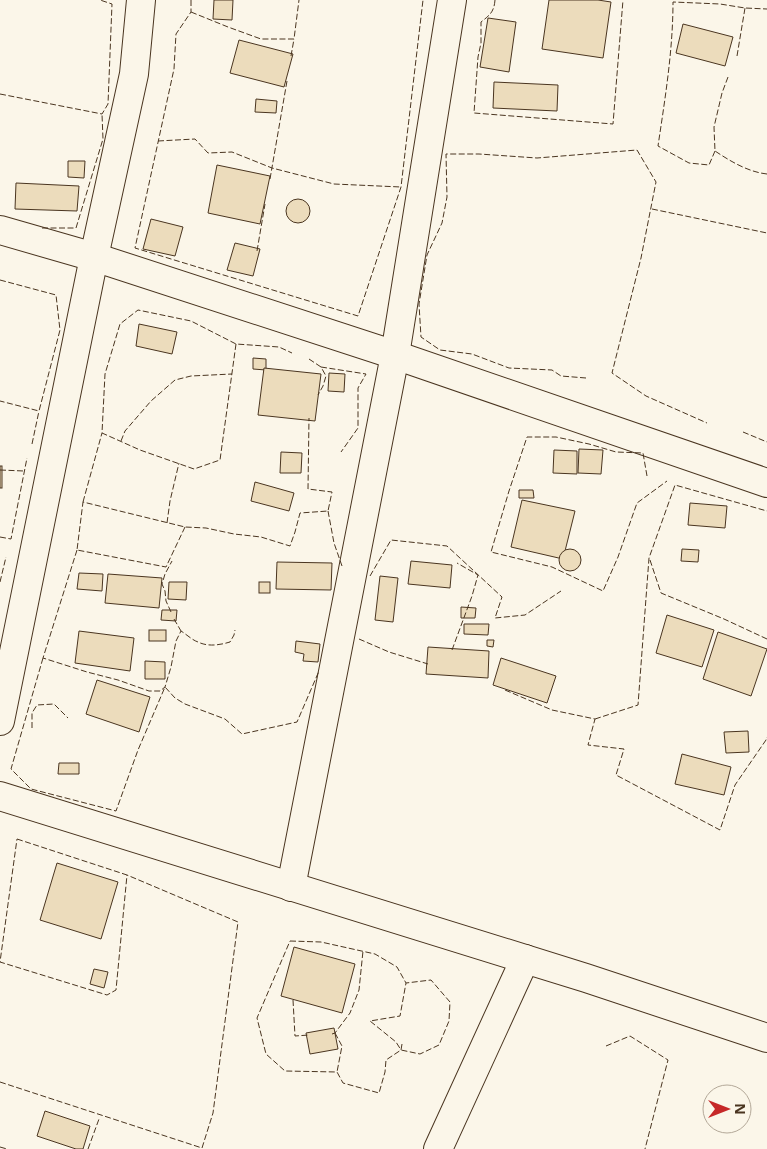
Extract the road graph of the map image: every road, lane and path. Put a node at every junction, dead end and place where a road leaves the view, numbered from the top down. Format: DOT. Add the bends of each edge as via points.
graph roads {
  1 [pos="140,0"];
  2 [pos="452,0"];
  3 [pos="0,230"];
  4 [pos="94,257"];
  5 [pos="395,355"];
  6 [pos="767,483"];
  7 [pos="0,721"];
  8 [pos="0,796"];
  9 [pos="291,887"];
  10 [pos="525,960"];
  11 [pos="767,1038"];
  12 [pos="438,1149"];
  1 -- 4 [label="street" via="134,74"];
  2 -- 5 [label="street"];
  3 -- 4 [label="street"];
  4 -- 5 [label="street"];
  4 -- 7 [label="street"];
  5 -- 6 [label="street"];
  5 -- 9 [label="street"];
  8 -- 9 [label="street"];
  9 -- 10 [label="street"];
  10 -- 11 [label="street"];
  10 -- 12 [label="street"];
}
